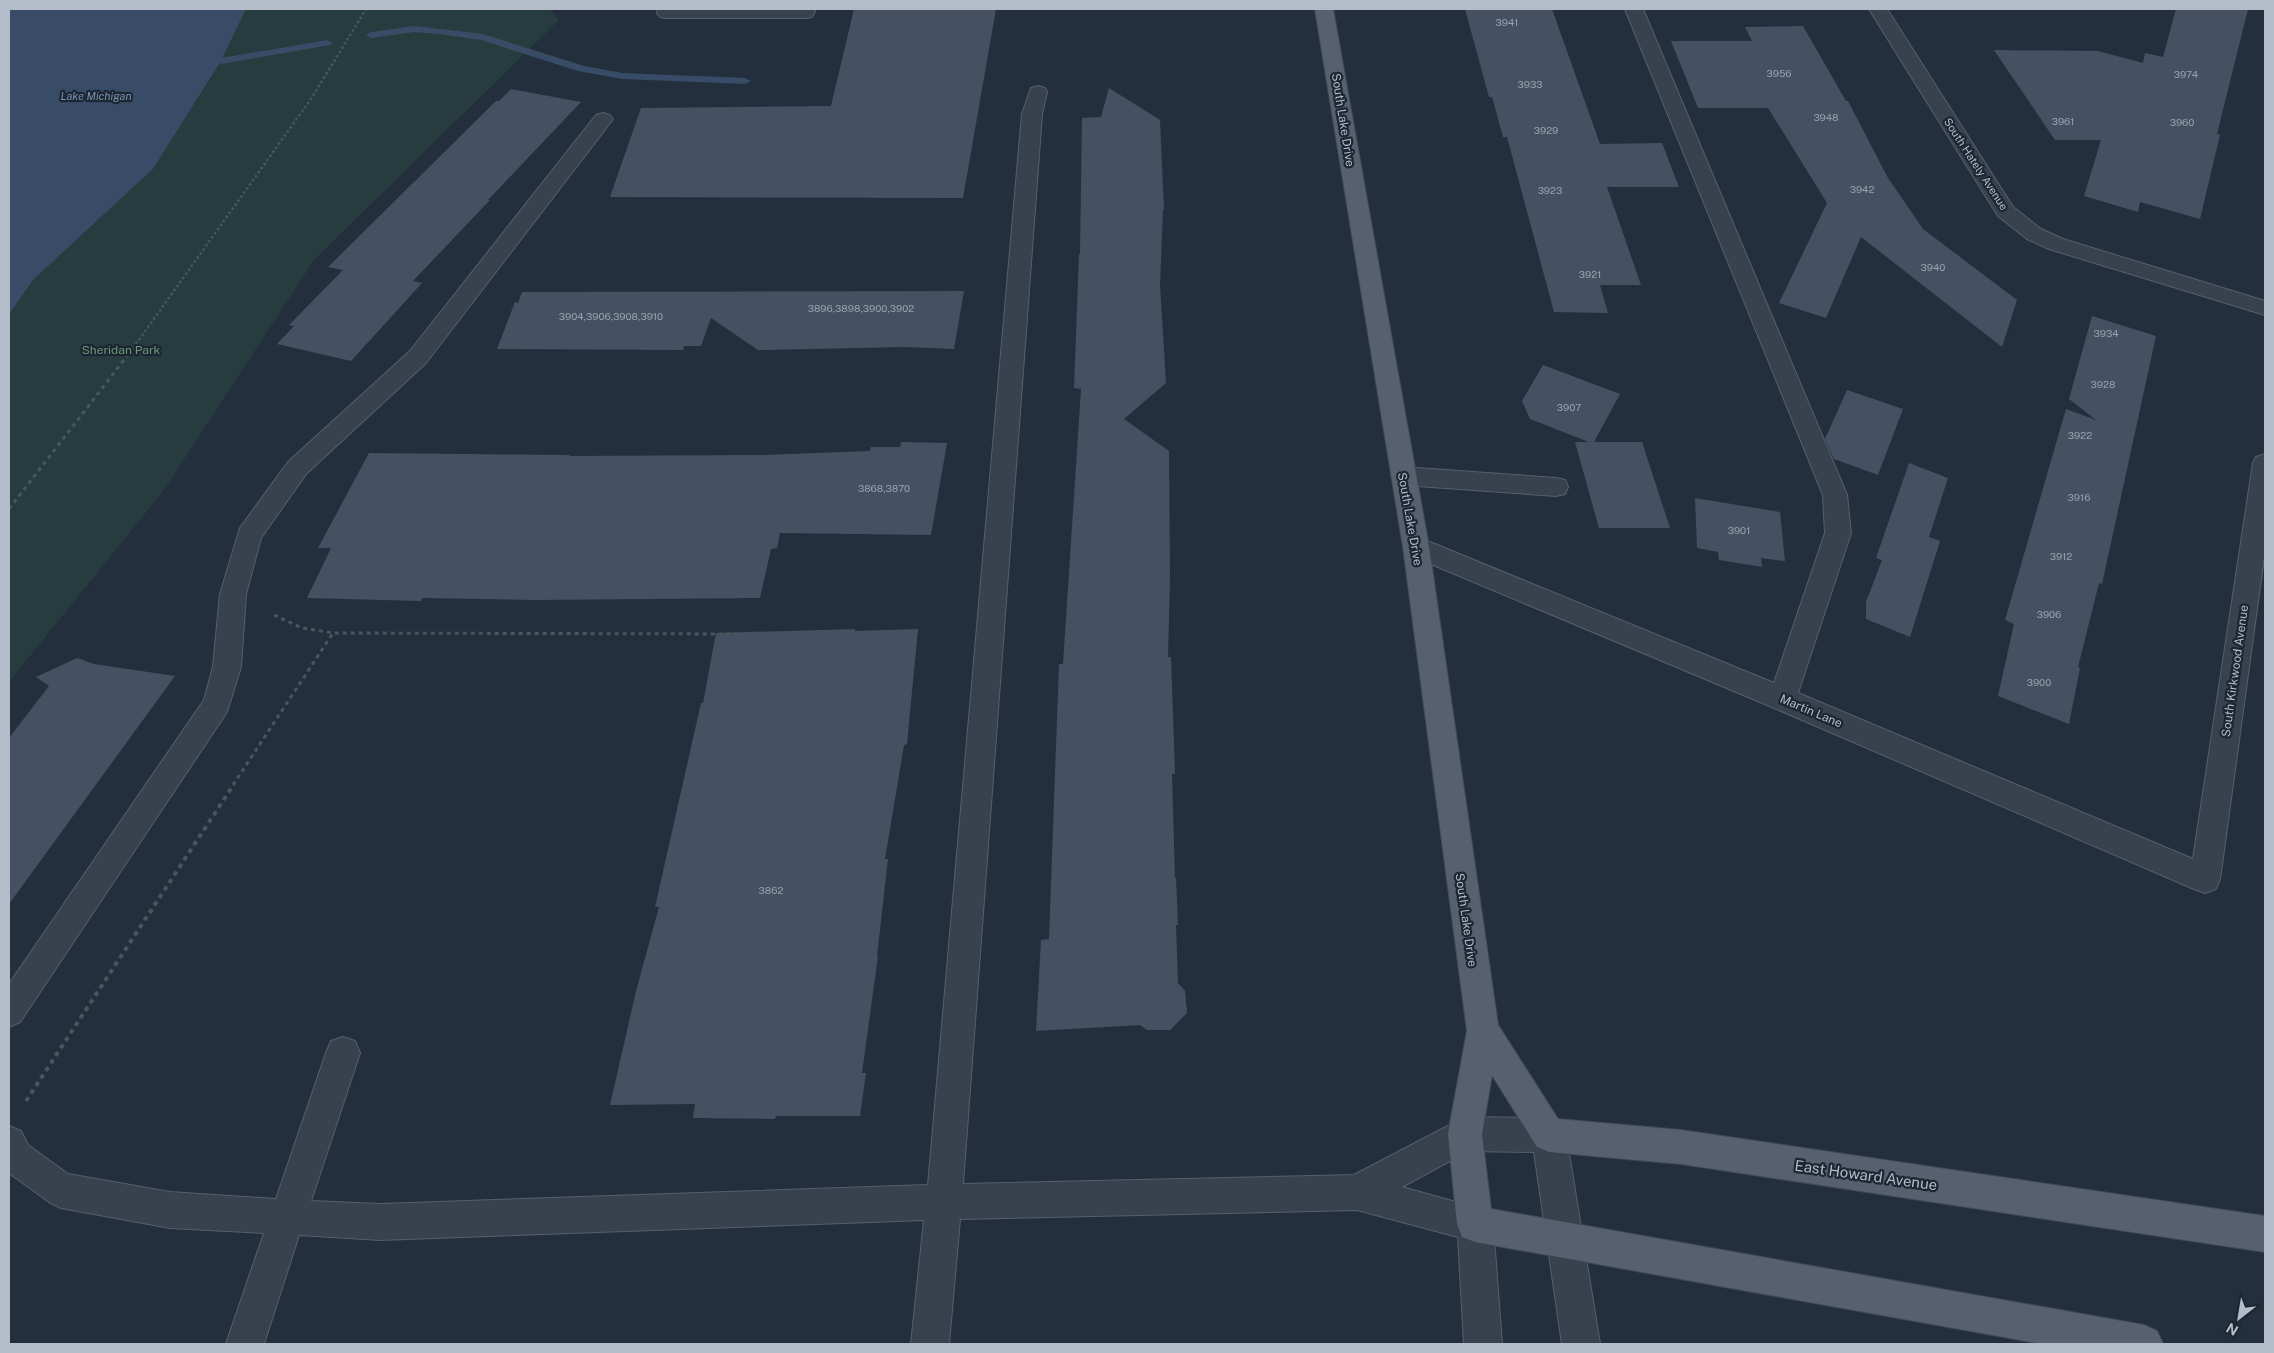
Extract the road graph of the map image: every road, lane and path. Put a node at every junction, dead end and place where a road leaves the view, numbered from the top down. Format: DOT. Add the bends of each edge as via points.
graph roads {
  1 [pos="366,9"];
  2 [pos="668,9"];
  3 [pos="807,9"];
  4 [pos="1324,9"];
  5 [pos="1634,9"];
  6 [pos="1878,9"];
  7 [pos="1038,92"];
  8 [pos="603,119"];
  9 [pos="2265,308"];
  10 [pos="2265,463"];
  11 [pos="1403,476"];
  12 [pos="1556,487"];
  13 [pos="9,509"];
  14 [pos="1416,548"];
  15 [pos="234,594"];
  16 [pos="333,633"];
  17 [pos="742,634"];
  18 [pos="1782,699"];
  19 [pos="2205,879"];
  20 [pos="9,1011"];
  21 [pos="1483,1031"];
  22 [pos="342,1053"];
  23 [pos="25,1104"];
  24 [pos="1465,1134"];
  25 [pos="1549,1135"];
  26 [pos="9,1143"];
  27 [pos="1357,1192"];
  28 [pos="944,1202"];
  29 [pos="288,1217"];
  30 [pos="1475,1224"];
  31 [pos="2265,1234"];
  32 [pos="1565,1239"];
  33 [pos="245,1344"];
  34 [pos="930,1344"];
  35 [pos="1483,1344"];
  36 [pos="1581,1344"];
  37 [pos="2144,1344"];
  1 -- 13 [label="path" via="311,99 128,356"];
  2 -- 3 [label="street" via="666,13 806,13"];
  4 -- 11 [label="main road, South Lake Drive"];
  5 -- 18 [label="street" via="1834,495 1838,533"];
  6 -- 9 [label="street, South Hately Avenue" via="2005,211 2034,234 2085,254"];
  7 -- 28 [label="street" via="1032,114"];
  8 -- 15 [label="street" via="418,357 297,468 249,535"];
  10 -- 19 [label="street, South Kirkwood Avenue"];
  11 -- 12 [label="street"];
  11 -- 14 [label="main road, South Lake Drive"];
  14 -- 18 [label="street, Martin Lane"];
  14 -- 21 [label="main road, South Lake Drive"];
  15 -- 16 [label="path" via="297,628"];
  15 -- 20 [label="street" via="227,667 217,704"];
  16 -- 17 [label="path"];
  16 -- 23 [label="path"];
  18 -- 19 [label="street, Martin Lane"];
  21 -- 24 [label="main road, South Lake Drive"];
  21 -- 25 [label="main road, South Lake Drive"];
  22 -- 29 [label="street"];
  24 -- 25 [label="street, East Howard Avenue"];
  24 -- 27 [label="street"];
  24 -- 30 [label="main road, South Lake Drive"];
  25 -- 31 [label="main road, East Howard Avenue" via="1681,1148"];
  25 -- 32 [label="street, South Lake Drive"];
  26 -- 29 [label="street" via="16,1157 61,1190 170,1210"];
  27 -- 28 [label="street"];
  27 -- 30 [label="street"];
  28 -- 29 [label="street" via="380,1222"];
  28 -- 34 [label="street"];
  29 -- 33 [label="street"];
  30 -- 32 [label="main road"];
  30 -- 35 [label="street, South Lake Drive"];
  32 -- 36 [label="street, South Lake Drive"];
  32 -- 37 [label="main road"];
}
